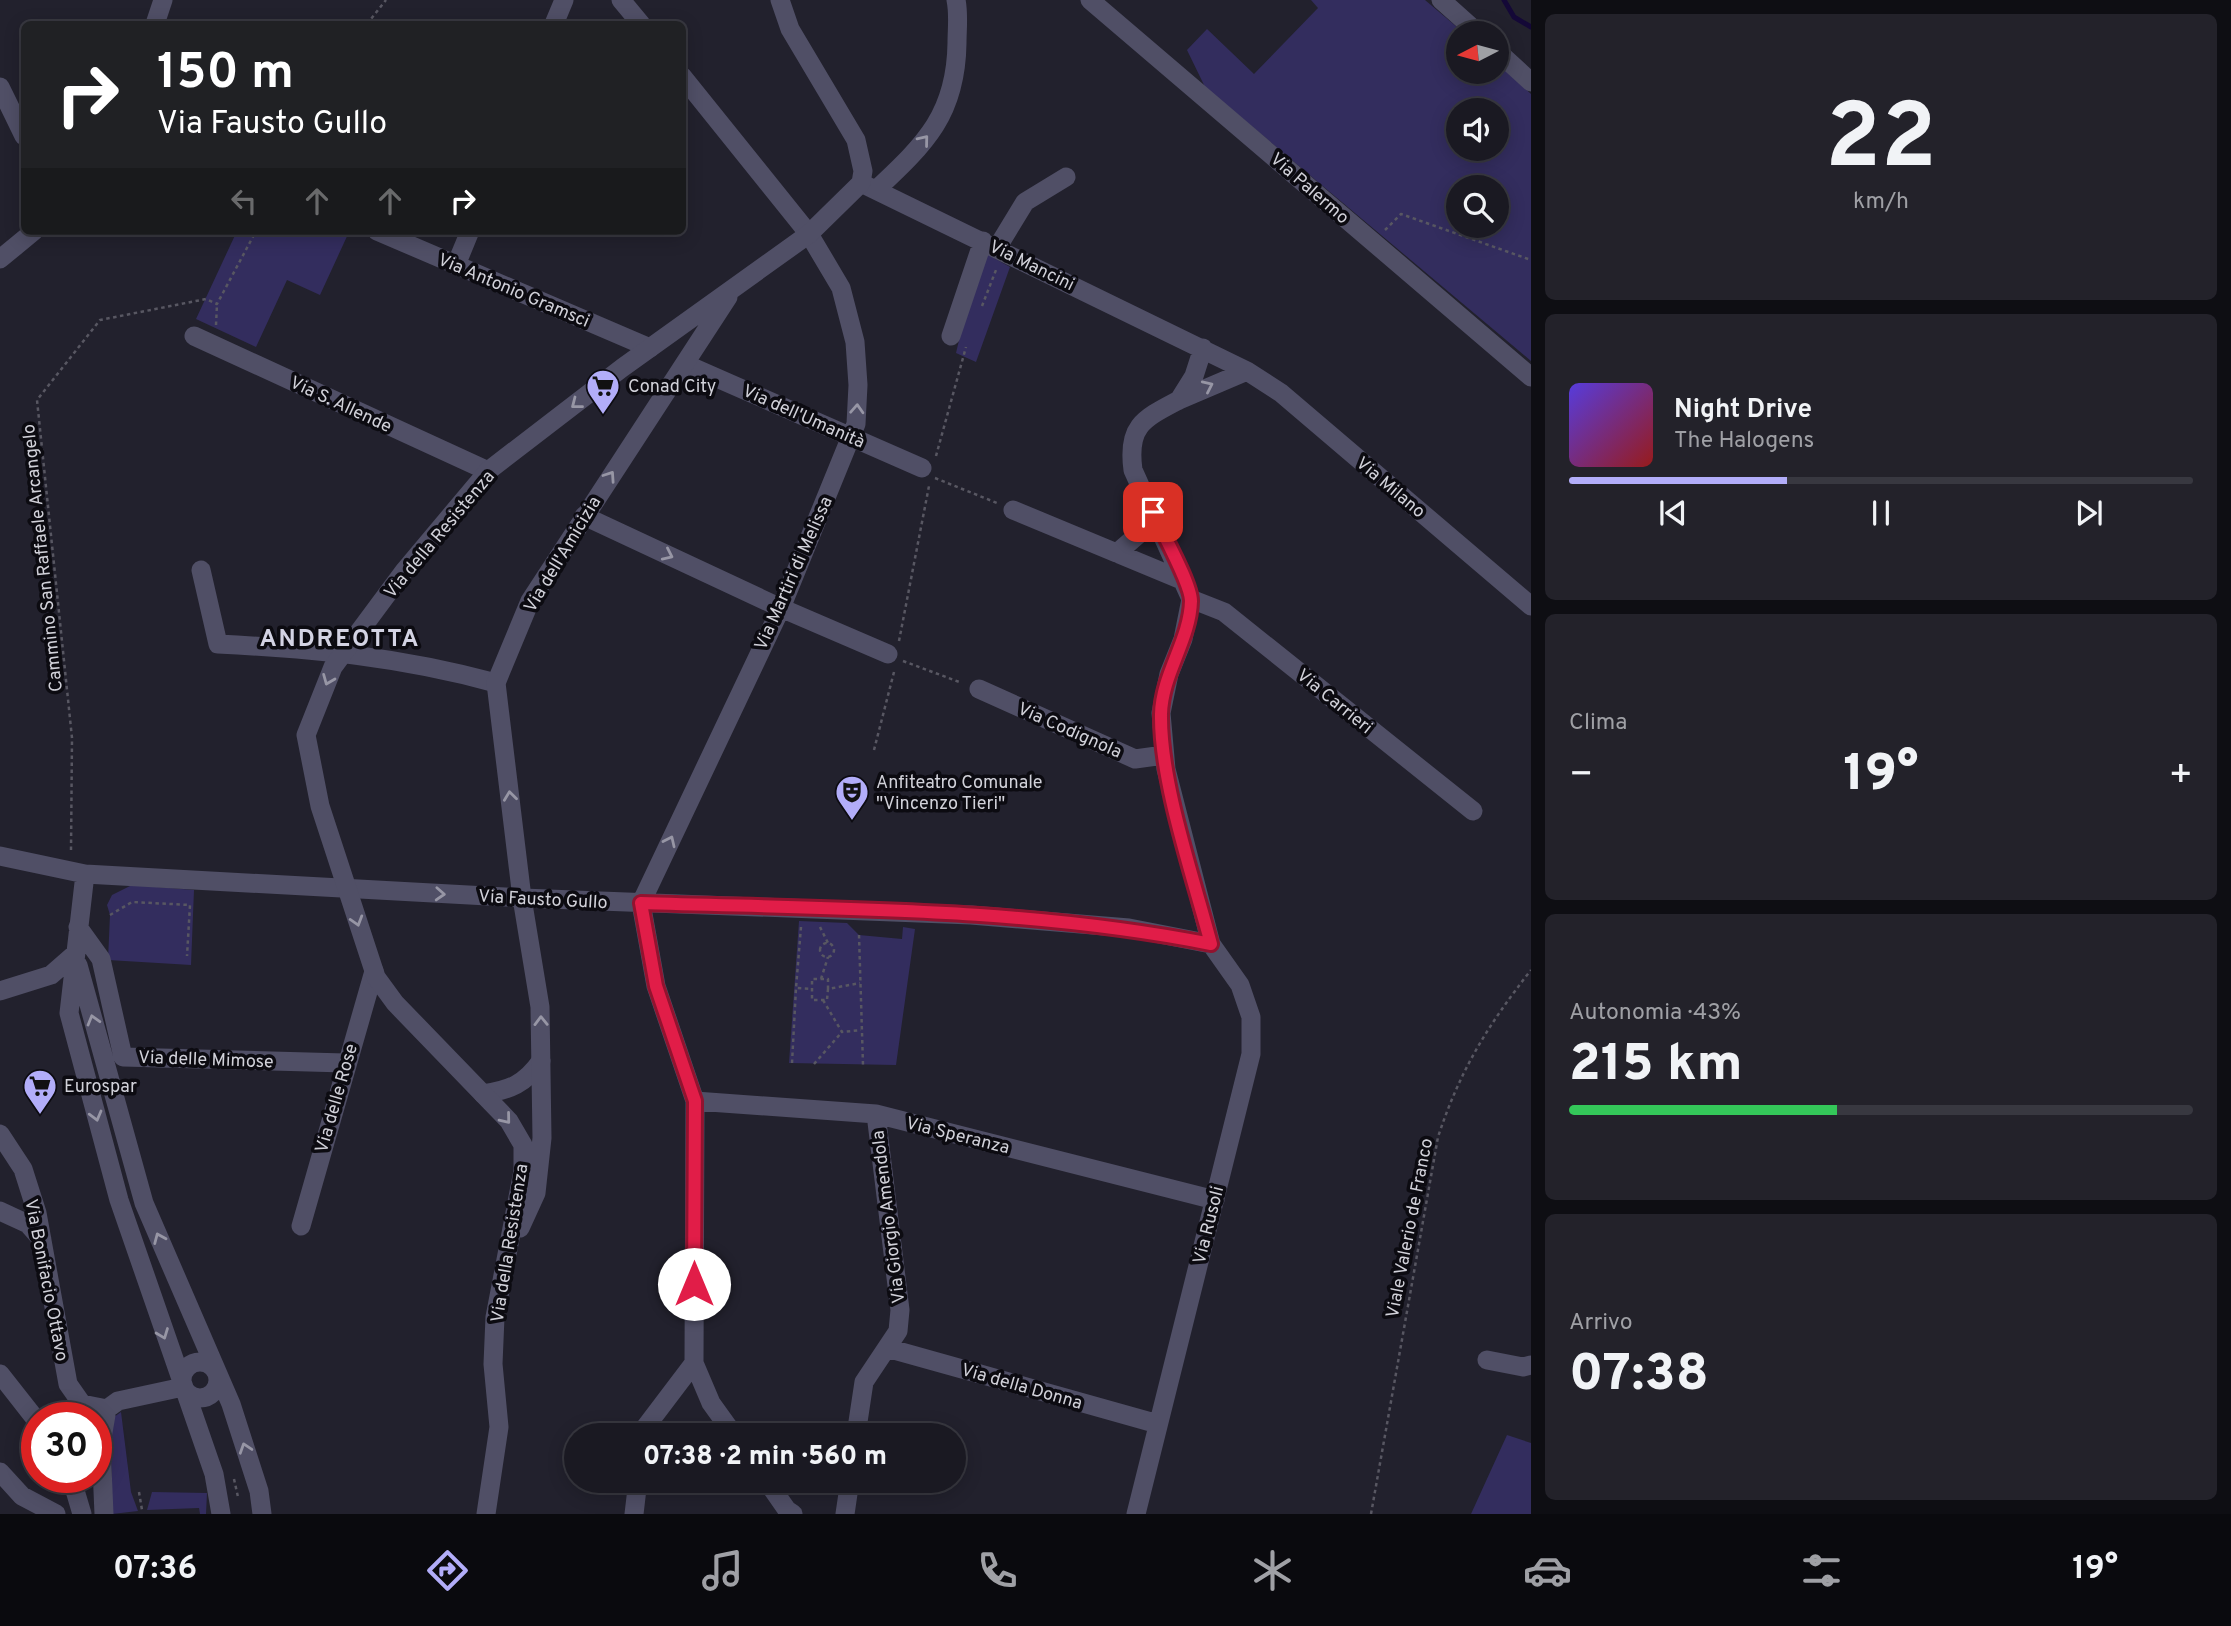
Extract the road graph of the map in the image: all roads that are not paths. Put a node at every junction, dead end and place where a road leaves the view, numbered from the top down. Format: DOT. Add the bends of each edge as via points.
graph roads {
  1 [pos="163,0"];
  2 [pos="564,0"];
  3 [pos="621,0"];
  4 [pos="780,0"];
  5 [pos="956,0"];
  6 [pos="1090,0"];
  7 [pos="1441,0"];
  8 [pos="156,21"];
  9 [pos="555,21"];
  10 [pos="638,21"];
  11 [pos="1465,21"];
  12 [pos="1509,62"];
  13 [pos="686,81"];
  14 [pos="1531,82"];
  15 [pos="0,87"];
  16 [pos="21,130"];
  17 [pos="1066,177"];
  18 [pos="869,186"];
  19 [pos="809,234"];
  20 [pos="29,235"];
  21 [pos="386,235"];
  22 [pos="468,235"];
  23 [pos="993,250"];
  24 [pos="0,259"];
  25 [pos="456,265"];
  26 [pos="734,288"];
  27 [pos="677,329"];
  28 [pos="194,336"];
  29 [pos="959,337"];
  30 [pos="650,348"];
  31 [pos="1203,348"];
  32 [pos="690,356"];
  33 [pos="1247,371"];
  34 [pos="1531,377"];
  35 [pos="1179,400"];
  36 [pos="851,436"];
  37 [pos="488,471"];
  38 [pos="931,474"];
  39 [pos="1013,510"];
  40 [pos="1153,512"];
  41 [pos="584,516"];
  42 [pos="1116,553"];
  43 [pos="201,570"];
  44 [pos="1188,590"];
  45 [pos="1531,606"];
  46 [pos="781,608"];
  47 [pos="346,652"];
  48 [pos="893,658"];
  49 [pos="496,683"];
  50 [pos="979,689"];
  51 [pos="1164,755"];
  52 [pos="1473,811"];
  53 [pos="0,856"];
  54 [pos="85,874"];
  55 [pos="348,889"];
  56 [pos="522,898"];
  57 [pos="641,903"];
  58 [pos="78,927"];
  59 [pos="1211,944"];
  60 [pos="75,954"];
  61 [pos="373,971"];
  62 [pos="0,991"];
  63 [pos="541,1061"];
  64 [pos="345,1063"];
  65 [pos="483,1094"];
  66 [pos="695,1101"];
  67 [pos="876,1114"];
  68 [pos="0,1134"];
  69 [pos="1215,1200"];
  70 [pos="0,1211"];
  71 [pos="301,1226"];
  72 [pos="43,1241"];
  73 [pos="508,1254"];
  74 [pos="887,1348"];
  75 [pos="1487,1360"];
  76 [pos="694,1363"];
  77 [pos="1531,1365"];
  78 [pos="0,1374"];
  79 [pos="218,1374"];
  80 [pos="183,1387"];
  81 [pos="22,1402"];
  82 [pos="81,1402"];
  83 [pos="112,1405"];
  84 [pos="649,1423"];
  85 [pos="726,1423"];
  86 [pos="858,1423"];
  87 [pos="1158,1424"];
  88 [pos="0,1472"];
  89 [pos="76,1493"];
  90 [pos="103,1493"];
  91 [pos="636,1493"];
  92 [pos="775,1493"];
  93 [pos="848,1493"];
  94 [pos="56,1514"];
  95 [pos="82,1514"];
  96 [pos="104,1514"];
  97 [pos="221,1514"];
  98 [pos="262,1514"];
  99 [pos="486,1514"];
  100 [pos="634,1514"];
  101 [pos="793,1514"];
  102 [pos="845,1514"];
  103 [pos="1136,1514"];
  1 -- 8 [label="street"];
  2 -- 9 [label="street"];
  3 -- 10 [label="street"];
  4 -- 18 [label="street" via="790,29 856,140"];
  18 -- 5 [label="street, Via della Resistenza, one-way" via="905,164 943,117 957,66"];
  6 -- 34 [label="street, Via Palermo"];
  7 -- 11 [label="street"];
  12 -- 14 [label="street"];
  13 -- 19 [label="street, Via Martiri di Melissa"];
  15 -- 16 [label="street"];
  17 -- 23 [label="street" via="1025,202"];
  18 -- 19 [label="street, Via della Resistenza"];
  18 -- 23 [label="street, Via Mancini"];
  19 -- 26 [label="street, Via della Resistenza"];
  36 -- 19 [label="street, Via Martiri di Melissa, one-way" via="858,385 855,342 841,288"];
  20 -- 24 [label="street"];
  21 -- 25 [label="street, Via Antonio Gramsci"];
  22 -- 25 [label="street"];
  23 -- 29 [label="street"];
  23 -- 31 [label="street, Via Mancini"];
  25 -- 30 [label="street, Via Antonio Gramsci"];
  26 -- 27 [label="street, Via della Resistenza"];
  26 -- 32 [label="street, Via dell'Amicizia"];
  27 -- 30 [label="street, Via della Resistenza"];
  27 -- 32 [label="street" via="692,337"];
  28 -- 37 [label="street, Via S. Allende"];
  30 -- 37 [label="street, Via della Resistenza, one-way"];
  31 -- 33 [label="street, Via Mancini"];
  31 -- 35 [label="street" via="1194,376"];
  32 -- 36 [label="street, Via dell'Umanità"];
  41 -- 32 [label="street, Via dell'Amicizia, one-way"];
  35 -- 33 [label="street, one-way"];
  33 -- 45 [label="street, Via Milano" via="1281,393"];
  35 -- 40 [label="street" via="1149,416 1135,430 1130,450 1133,470"];
  36 -- 38 [label="street, Via dell'Umanità"];
  36 -- 46 [label="street, Via Martiri di Melissa"];
  37 -- 47 [label="street, Via della Resistenza" via="405,570"];
  39 -- 42 [label="street, Via Carrieri"];
  40 -- 42 [label="street" via="1140,533"];
  40 -- 44 [label="street"];
  41 -- 46 [label="street, one-way"];
  41 -- 49 [label="street, Via dell'Amicizia" via="530,601"];
  42 -- 44 [label="street, Via Carrieri"];
  43 -- 47 [label="street" via="218,644"];
  44 -- 51 [label="street" via="1183,639 1161,713"];
  44 -- 52 [label="street, Via Carrieri" via="1224,612"];
  46 -- 48 [label="street"];
  57 -- 46 [label="street, Via Martiri di Melissa, one-way"];
  47 -- 49 [label="street" via="441,668"];
  47 -- 55 [label="street, Via della Resistenza, one-way" via="333,667 306,736 320,806"];
  56 -- 49 [label="street, Via dell'Amicizia, one-way"];
  50 -- 51 [label="street, Via Codignola" via="1135,759"];
  51 -- 59 [label="street"];
  53 -- 54 [label="street, Via Fausto Gullo"];
  54 -- 55 [label="street, Via Fausto Gullo"];
  54 -- 58 [label="street"];
  55 -- 56 [label="street, Via Fausto Gullo, one-way"];
  55 -- 61 [label="street, Via della Resistenza, one-way"];
  56 -- 57 [label="street, Via Fausto Gullo"];
  63 -- 56 [label="street, Via dell'Amicizia, one-way" via="540,1007"];
  57 -- 59 [label="street, Via Fausto Gullo" via="971,915 1129,928"];
  57 -- 66 [label="street" via="656,986"];
  58 -- 60 [label="street"];
  58 -- 64 [label="street, Via delle Mimose" via="101,959 123,1057"];
  59 -- 69 [label="street, Via Rusoli" via="1240,985 1251,1017 1251,1054"];
  60 -- 62 [label="street" via="51,975"];
  79 -- 60 [label="street, one-way" via="144,1203"];
  60 -- 80 [label="street, one-way" via="69,1013 118,1200"];
  61 -- 64 [label="street, Via delle Rose"];
  61 -- 65 [label="street, Via della Resistenza" via="395,1003"];
  63 -- 65 [label="street" via="529,1078 509,1090"];
  63 -- 73 [label="street, Via dell'Amicizia" via="542,1138 536,1192"];
  64 -- 71 [label="street, Via delle Rose"];
  65 -- 73 [label="street, Via della Resistenza, one-way" via="509,1121 523,1145 523,1171"];
  66 -- 67 [label="street, Via Speranza"];
  66 -- 76 [label="street"];
  67 -- 69 [label="street, Via Speranza"];
  67 -- 74 [label="street, Via Giorgio Amendola" via="900,1310 898,1331"];
  68 -- 72 [label="street, Via Bonifacio Ottavo" via="23,1169"];
  69 -- 87 [label="street, Via Rusoli"];
  70 -- 72 [label="street" via="28,1224"];
  72 -- 82 [label="street, Via Bonifacio Ottavo" via="68,1384"];
  73 -- 99 [label="street, Via della Resistenza" via="495,1317 493,1364 499,1427"];
  74 -- 86 [label="street, Via Giorgio Amendola" via="864,1382"];
  74 -- 87 [label="street, Via della Donna"];
  75 -- 77 [label="street"];
  76 -- 84 [label="street"];
  76 -- 85 [label="street"];
  78 -- 81 [label="street"];
  79 -- 80 [label="street" via="218,1387 203,1398 191,1396"];
  79 -- 80 [label="street" via="206,1362 194,1362 185,1369"];
  98 -- 79 [label="street, one-way" via="259,1491"];
  80 -- 83 [label="street"];
  80 -- 97 [label="street" via="214,1474"];
  87 -- 103 [label="street, Via Rusoli"];
  88 -- 94 [label="street" via="22,1496"];
  89 -- 95 [label="street"];
  90 -- 96 [label="street"];
  91 -- 100 [label="street"];
  92 -- 101 [label="street"];
  93 -- 102 [label="street"];
}
